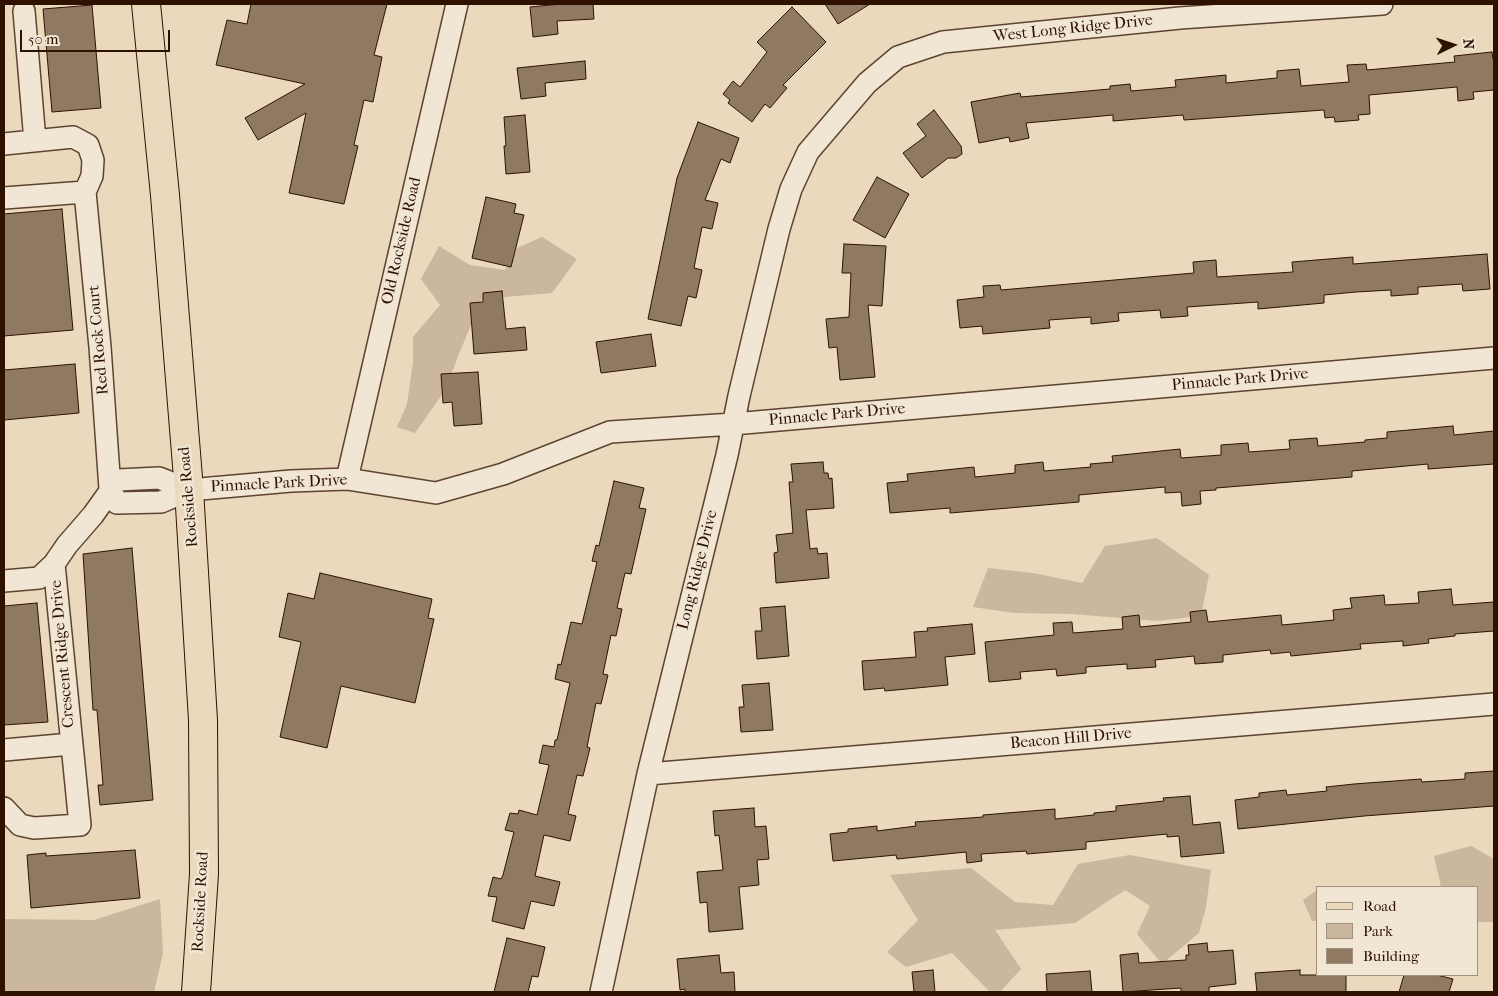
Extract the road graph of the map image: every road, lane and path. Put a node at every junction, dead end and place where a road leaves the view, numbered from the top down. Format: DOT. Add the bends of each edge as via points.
graph roads {
  1 [pos="146,4"];
  2 [pos="457,4"];
  3 [pos="1382,4"];
  4 [pos="24,11"];
  5 [pos="35,141"];
  6 [pos="4,144"];
  7 [pos="808,152"];
  8 [pos="84,192"];
  9 [pos="4,198"];
  10 [pos="1494,358"];
  11 [pos="733,424"];
  12 [pos="347,479"];
  13 [pos="110,489"];
  14 [pos="189,490"];
  15 [pos="54,564"];
  16 [pos="4,581"];
  17 [pos="1494,704"];
  18 [pos="71,744"];
  19 [pos="4,750"];
  20 [pos="648,774"];
  21 [pos="4,808"];
  22 [pos="196,992"];
  23 [pos="600,992"];
  1 -- 14 [label="main road, Rockside Road"];
  2 -- 12 [label="street, Old Rockside Road"];
  3 -- 7 [label="street, West Long Ridge Drive" via="1180,18 943,42 898,57 868,83"];
  4 -- 5 [label="street"];
  5 -- 6 [label="street"];
  5 -- 8 [label="street" via="73,137 88,145 93,160 92,176"];
  7 -- 11 [label="street, Long Ridge Drive" via="791,189 779,229"];
  8 -- 9 [label="street"];
  8 -- 13 [label="street, Red Rock Court"];
  10 -- 11 [label="street, Pinnacle Park Drive"];
  11 -- 12 [label="street, Pinnacle Park Drive" via="610,432 503,474 436,493"];
  11 -- 20 [label="street, Long Ridge Drive"];
  12 -- 14 [label="street, Pinnacle Park Drive"];
  13 -- 14 [label="street" via="117,503 161,502"];
  13 -- 15 [label="street, Crescent Ridge Drive"];
  14 -- 22 [label="main road, Rockside Road" via="203,720 204,874"];
  15 -- 16 [label="street, Crescent Ridge Drive" via="39,578"];
  15 -- 18 [label="street, Crescent Ridge Drive"];
  17 -- 20 [label="street, Beacon Hill Drive"];
  18 -- 19 [label="street, Crescent Ridge Drive"];
  18 -- 21 [label="street, Crescent Ridge Drive" via="80,825 34,828 20,825"];
  20 -- 23 [label="street, Long Ridge Drive"];
}
